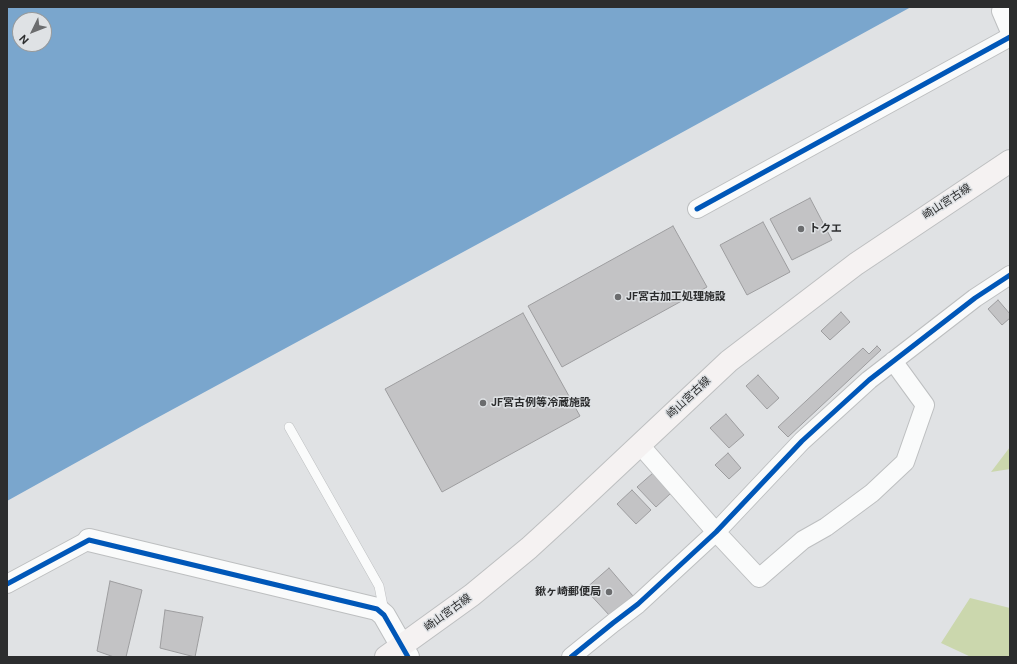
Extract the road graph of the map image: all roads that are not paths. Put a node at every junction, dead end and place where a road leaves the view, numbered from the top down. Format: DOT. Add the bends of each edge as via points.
graph roads {
  1 [pos="1001,11"];
  2 [pos="1010,32"];
  3 [pos="1010,37"];
  4 [pos="1010,160"];
  5 [pos="697,209"];
  6 [pos="1010,275"];
  7 [pos="893,361"];
  8 [pos="289,427"];
  9 [pos="640,445"];
  10 [pos="716,532"];
  11 [pos="89,540"];
  12 [pos="7,584"];
  13 [pos="384,615"];
  14 [pos="399,653"];
  15 [pos="571,657"];
  1 -- 2 [label="street"];
  3 -- 5 [label="street"];
  4 -- 9 [label="main road, 崎山宮古線" via="856,264 729,361"];
  6 -- 7 [label="street" via="975,298"];
  7 -- 10 [label="street" via="802,441"];
  7 -- 10 [label="street" via="925,405 905,462 872,493 826,527 803,540 759,578"];
  8 -- 13 [label="lane" via="379,586"];
  9 -- 10 [label="street"];
  9 -- 14 [label="main road, 崎山宮古線" via="523,553"];
  10 -- 15 [label="street" via="638,604"];
  11 -- 12 [label="street"];
  11 -- 13 [label="street" via="377,609"];
  13 -- 14 [label="street"];
}
